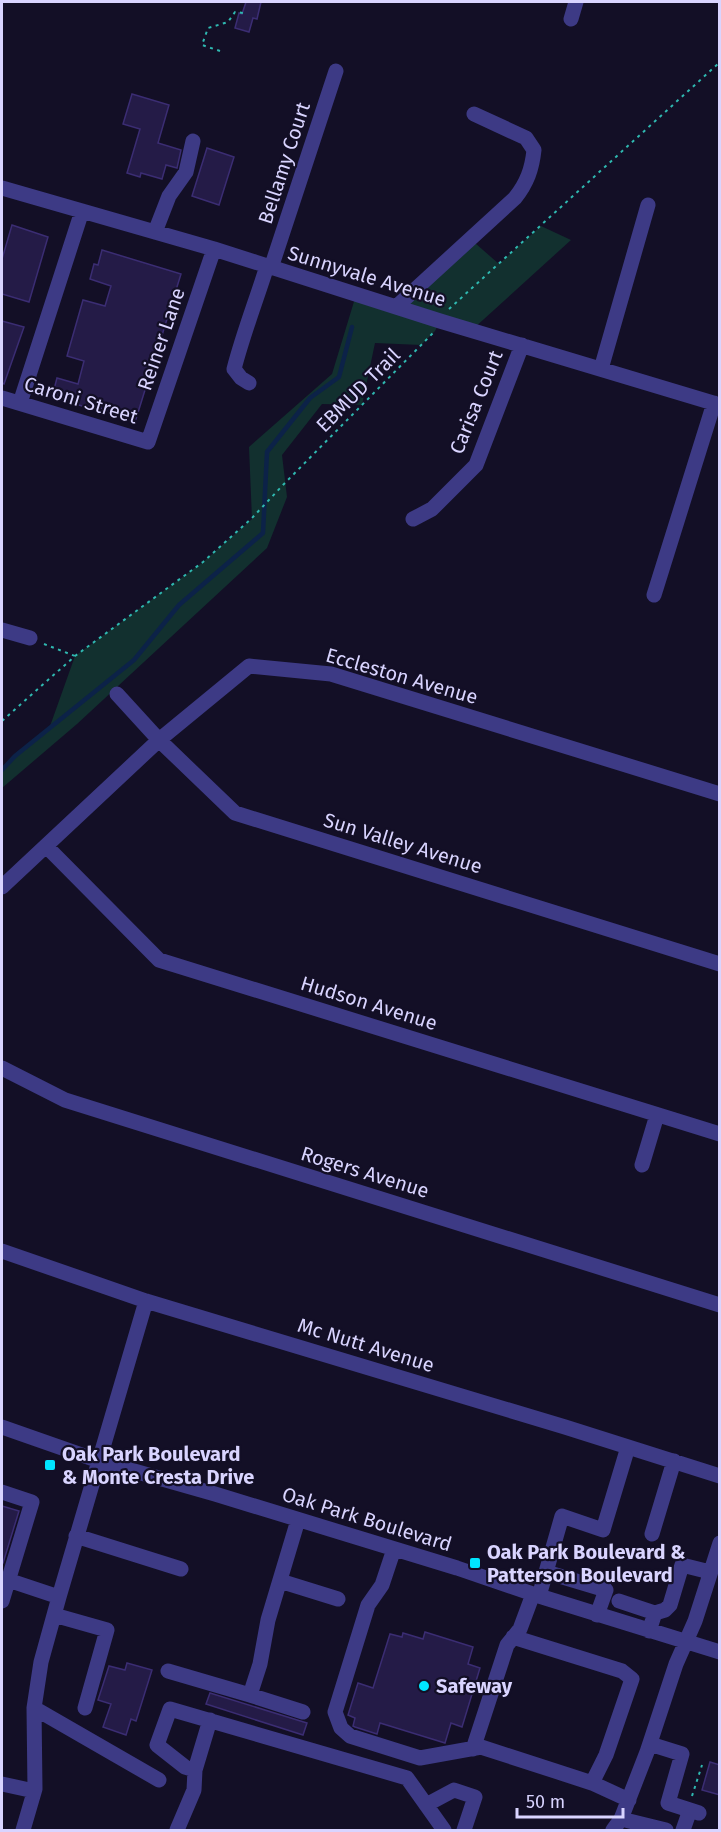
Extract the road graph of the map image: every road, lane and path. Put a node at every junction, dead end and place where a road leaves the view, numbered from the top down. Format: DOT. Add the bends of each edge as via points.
graph roads {
  1 [pos="576,2"];
  2 [pos="243,13"];
  3 [pos="570,19"];
  4 [pos="220,51"];
  5 [pos="720,62"];
  6 [pos="336,71"];
  7 [pos="474,114"];
  8 [pos="193,141"];
  9 [pos="2,188"];
  10 [pos="648,205"];
  11 [pos="82,211"];
  12 [pos="155,232"];
  13 [pos="214,249"];
  14 [pos="269,267"];
  15 [pos="396,307"];
  16 [pos="440,321"];
  17 [pos="522,345"];
  18 [pos="601,369"];
  19 [pos="249,383"];
  20 [pos="2,398"];
  21 [pos="20,403"];
  22 [pos="717,404"];
  23 [pos="148,442"];
  24 [pos="412,519"];
  25 [pos="654,595"];
  26 [pos="2,630"];
  27 [pos="30,638"];
  28 [pos="75,656"];
  29 [pos="117,694"];
  30 [pos="2,721"];
  31 [pos="159,740"];
  32 [pos="720,794"];
  33 [pos="46,846"];
  34 [pos="2,887"];
  35 [pos="720,964"];
  36 [pos="2,1068"];
  37 [pos="657,1115"];
  38 [pos="720,1134"];
  39 [pos="642,1165"];
  40 [pos="2,1251"];
  41 [pos="146,1302"];
  42 [pos="720,1305"];
  43 [pos="2,1427"];
  44 [pos="628,1447"];
  45 [pos="99,1461"];
  46 [pos="674,1461"];
  47 [pos="720,1476"];
  48 [pos="2,1492"];
  49 [pos="298,1520"];
  50 [pos="652,1534"];
  51 [pos="76,1536"];
  52 [pos="720,1543"];
  53 [pos="394,1549"];
  54 [pos="181,1569"];
  55 [pos="546,1572"];
  56 [pos="710,1572"];
  57 [pos="8,1580"];
  58 [pos="280,1581"];
  59 [pos="536,1595"];
  60 [pos="58,1597"];
  61 [pos="338,1599"];
  62 [pos="2,1601"];
  63 [pos="619,1601"];
  64 [pos="655,1613"];
  65 [pos="54,1615"];
  66 [pos="597,1615"];
  67 [pos="649,1631"];
  68 [pos="513,1637"];
  69 [pos="686,1642"];
  70 [pos="720,1652"];
  71 [pos="168,1671"];
  72 [pos="250,1695"];
  73 [pos="34,1708"];
  74 [pos="85,1708"];
  75 [pos="303,1712"];
  76 [pos="210,1720"];
  77 [pos="650,1744"];
  78 [pos="473,1749"];
  79 [pos="195,1770"];
  80 [pos="159,1780"];
  81 [pos="592,1783"];
  82 [pos="2,1784"];
  83 [pos="34,1791"];
  84 [pos="629,1800"];
  85 [pos="426,1805"];
  86 [pos="617,1825"];
  87 [pos="22,1830"];
  88 [pos="177,1830"];
  89 [pos="444,1830"];
  90 [pos="464,1830"];
  91 [pos="666,1830"];
  92 [pos="683,1830"];
  1 -- 3 [label="street"];
  2 -- 4 [label="path" via="235,12 228,22 208,28 201,45"];
  5 -- 16 [label="path, EBMUD Trail" via="443,314"];
  6 -- 14 [label="street, Bellamy Court"];
  7 -- 15 [label="street" via="526,138 534,150 524,188"];
  8 -- 12 [label="street" via="186,172 169,196"];
  9 -- 11 [label="street, Sunnyvale Avenue"];
  10 -- 18 [label="street"];
  11 -- 12 [label="street, Sunnyvale Avenue"];
  11 -- 21 [label="street"];
  12 -- 13 [label="street, Sunnyvale Avenue"];
  13 -- 14 [label="street, Sunnyvale Avenue"];
  13 -- 23 [label="street, Reiner Lane"];
  14 -- 15 [label="street, Sunnyvale Avenue"];
  14 -- 19 [label="street, Bellamy Court" via="234,369"];
  15 -- 16 [label="street, Sunnyvale Avenue"];
  16 -- 17 [label="street, Sunnyvale Avenue"];
  16 -- 28 [label="path, EBMUD Trail" via="435,331 252,518 203,562"];
  17 -- 18 [label="street, Sunnyvale Avenue"];
  17 -- 24 [label="street, Carisa Court" via="476,465 432,509"];
  18 -- 22 [label="street, Sunnyvale Avenue"];
  20 -- 21 [label="street, Caroni Street"];
  21 -- 23 [label="street, Caroni Street"];
  22 -- 25 [label="street"];
  26 -- 27 [label="street"];
  27 -- 28 [label="path"];
  28 -- 30 [label="path, EBMUD Trail"];
  29 -- 31 [label="street, Sun Valley Avenue"];
  31 -- 32 [label="street, Eccleston Avenue" via="249,666 342,678"];
  31 -- 33 [label="street, Eccleston Avenue"];
  31 -- 35 [label="street, Sun Valley Avenue" via="235,813"];
  33 -- 34 [label="street, Eccleston Avenue"];
  33 -- 37 [label="street, Hudson Avenue" via="159,960"];
  36 -- 42 [label="street, Rogers Avenue" via="65,1100"];
  37 -- 38 [label="street, Hudson Avenue"];
  37 -- 39 [label="street"];
  40 -- 41 [label="street, Mc Nutt Avenue"];
  41 -- 44 [label="street, Mc Nutt Avenue"];
  41 -- 45 [label="street"];
  43 -- 45 [label="street, Oak Park Boulevard"];
  44 -- 46 [label="street, Mc Nutt Avenue"];
  44 -- 55 [label="street" via="603,1530 562,1516"];
  45 -- 49 [label="street, Oak Park Boulevard"];
  45 -- 51 [label="street"];
  46 -- 47 [label="street, Mc Nutt Avenue"];
  46 -- 50 [label="street"];
  48 -- 57 [label="street" via="32,1502"];
  49 -- 53 [label="street, Oak Park Boulevard"];
  49 -- 58 [label="street"];
  51 -- 54 [label="street"];
  51 -- 60 [label="street"];
  52 -- 56 [label="street"];
  53 -- 59 [label="street, Oak Park Boulevard"];
  53 -- 78 [label="street" via="382,1585 368,1605 335,1712 341,1728 350,1736 420,1758"];
  55 -- 59 [label="street"];
  55 -- 66 [label="street" via="606,1590"];
  56 -- 64 [label="street" via="682,1565 670,1605"];
  56 -- 69 [label="street"];
  57 -- 60 [label="street"];
  57 -- 62 [label="street"];
  58 -- 61 [label="street"];
  58 -- 72 [label="street"];
  59 -- 66 [label="street, Oak Park Boulevard"];
  59 -- 68 [label="street"];
  60 -- 65 [label="street"];
  63 -- 64 [label="street"];
  64 -- 67 [label="street"];
  65 -- 73 [label="street"];
  65 -- 74 [label="street" via="107,1630"];
  66 -- 67 [label="street, Oak Park Boulevard"];
  67 -- 69 [label="street, Oak Park Boulevard"];
  68 -- 78 [label="street" via="507,1644"];
  68 -- 81 [label="street" via="622,1671 632,1678 606,1755"];
  69 -- 70 [label="street, Oak Park Boulevard"];
  69 -- 77 [label="street"];
  71 -- 72 [label="street"];
  72 -- 75 [label="street"];
  73 -- 80 [label="street"];
  73 -- 83 [label="street"];
  76 -- 79 [label="street"];
  76 -- 79 [label="street" via="170,1708 157,1745"];
  76 -- 85 [label="street" via="407,1778"];
  77 -- 84 [label="street"];
  77 -- 92 [label="street" via="682,1754 668,1803 694,1811"];
  78 -- 81 [label="street" via="481,1747"];
  79 -- 88 [label="street" via="194,1790"];
  81 -- 84 [label="street"];
  82 -- 83 [label="street"];
  83 -- 87 [label="street"];
  84 -- 86 [label="street"];
  85 -- 89 [label="street"];
  85 -- 90 [label="street" via="454,1790 475,1797"];
  86 -- 91 [label="street"];
}
